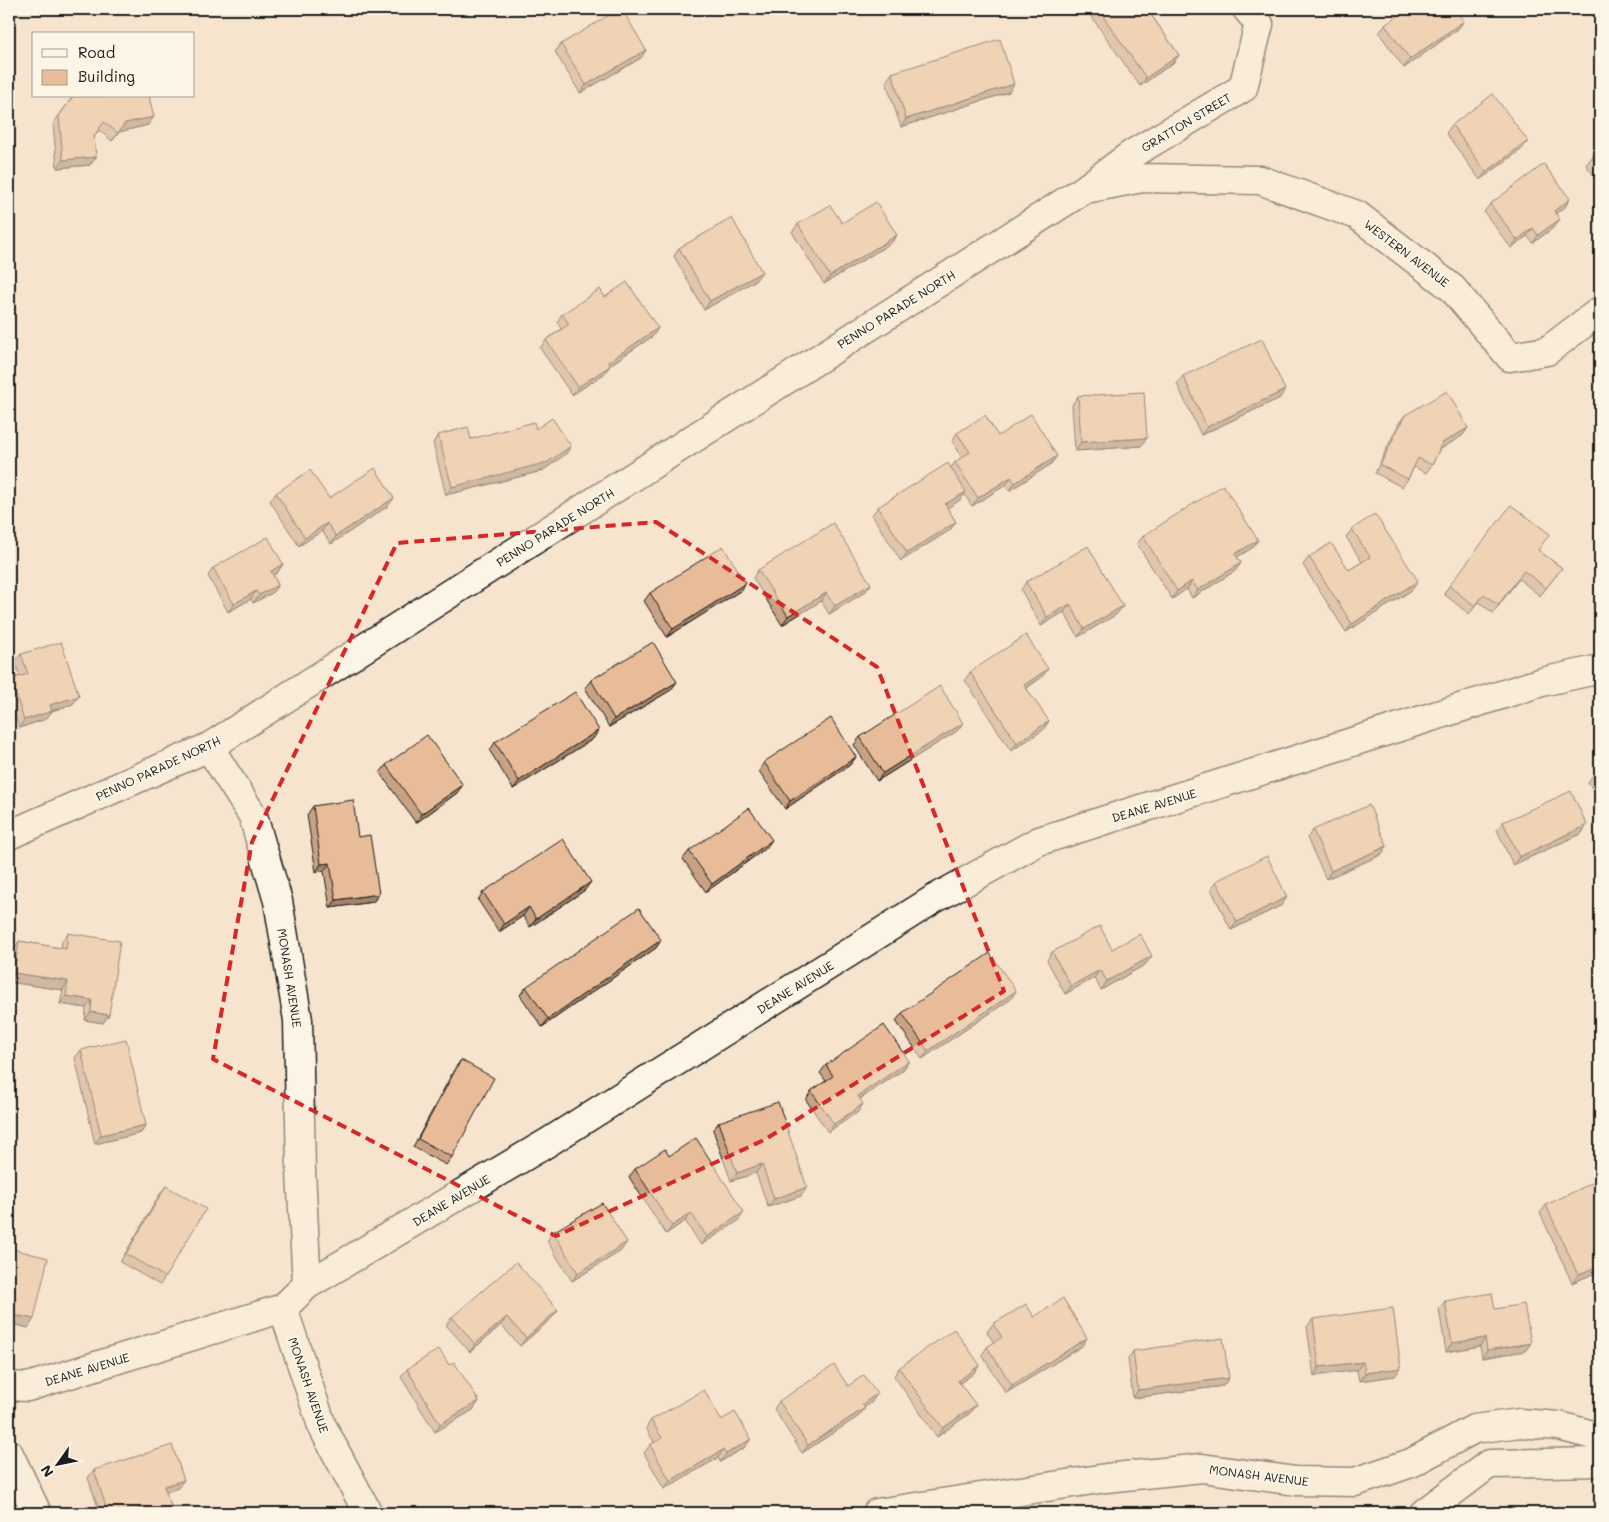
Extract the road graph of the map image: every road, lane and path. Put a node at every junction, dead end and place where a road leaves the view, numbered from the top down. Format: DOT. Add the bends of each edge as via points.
graph roads {
  1 [pos="1248,9"];
  2 [pos="1085,189"];
  3 [pos="1600,311"];
  4 [pos="1600,669"];
  5 [pos="209,747"];
  6 [pos="9,835"];
  7 [pos="307,1285"];
  8 [pos="283,1308"];
  9 [pos="18,1387"];
  10 [pos="1600,1438"];
  11 [pos="9,1454"];
  12 [pos="1600,1462"];
  13 [pos="37,1513"];
  14 [pos="368,1513"];
  15 [pos="877,1513"];
  16 [pos="1424,1513"];
  1 -- 2 [label="street, GRATTON STREET" via="1259,24 1243,88 1132,154"];
  2 -- 3 [label="street, WESTERN AVENUE" via="1142,178 1260,180 1357,215 1452,288 1510,357 1546,350"];
  2 -- 5 [label="street, PENNO PARADE NORTH"];
  4 -- 7 [label="street, DEANE AVENUE" via="1533,684 1040,841 934,899 547,1143"];
  5 -- 6 [label="street, PENNO PARADE NORTH"];
  5 -- 7 [label="street, MONASH AVENUE" via="253,816 278,901 298,1020"];
  7 -- 8 [label="street, DEANE AVENUE"];
  8 -- 9 [label="street, DEANE AVENUE"];
  8 -- 14 [label="street, MONASH AVENUE" via="322,1426"];
  10 -- 15 [label="street, MONASH AVENUE" via="1559,1426 1520,1423 1474,1429 1411,1463 1355,1482 1296,1481 1202,1468 1106,1478"];
  11 -- 13 [label="street"];
  12 -- 16 [label="street" via="1489,1464"];
}
